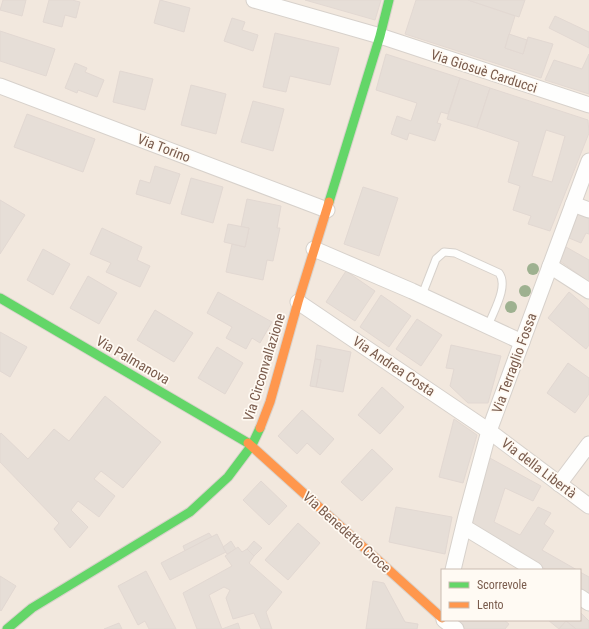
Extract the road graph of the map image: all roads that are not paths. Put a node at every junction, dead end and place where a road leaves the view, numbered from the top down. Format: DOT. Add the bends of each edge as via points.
graph roads {
  1 [pos="254,0"];
  2 [pos="389,0"];
  3 [pos="380,36"];
  4 [pos="0,86"];
  5 [pos="589,105"];
  6 [pos="589,161"];
  7 [pos="573,204"];
  8 [pos="327,210"];
  9 [pos="589,210"];
  10 [pos="314,249"];
  11 [pos="550,266"];
  12 [pos="589,292"];
  13 [pos="417,293"];
  14 [pos="0,299"];
  15 [pos="298,302"];
  16 [pos="488,326"];
  17 [pos="522,342"];
  18 [pos="489,431"];
  19 [pos="589,444"];
  20 [pos="252,445"];
  21 [pos="559,484"];
  22 [pos="589,506"];
  23 [pos="464,527"];
  24 [pos="453,569"];
  25 [pos="533,569"];
  26 [pos="441,617"];
  27 [pos="445,621"];
  28 [pos="7,629"];
  29 [pos="456,629"];
  1 -- 3 [label="street, Via Giosuè Carducci"];
  2 -- 3 [label="street, Via Circonvallazione"];
  3 -- 5 [label="street, Via Giosuè Carducci"];
  3 -- 8 [label="street, Via Circonvallazione"];
  4 -- 8 [label="street, Via Torino"];
  6 -- 7 [label="street, Via Terraglio Fossa"];
  7 -- 9 [label="street"];
  7 -- 11 [label="street, Via Terraglio Fossa"];
  8 -- 10 [label="street, Via Circonvallazione"];
  10 -- 13 [label="street"];
  10 -- 15 [label="street, Via Circonvallazione"];
  11 -- 12 [label="street"];
  11 -- 17 [label="street, Via Terraglio Fossa"];
  13 -- 16 [label="street"];
  13 -- 16 [label="lane" via="436,259 444,252 455,253 499,273 502,277 502,292"];
  14 -- 20 [label="street, Via Palmanova"];
  15 -- 18 [label="street, Via Andrea Costa"];
  15 -- 20 [label="street, Via Circonvallazione" via="270,402"];
  16 -- 17 [label="street"];
  17 -- 18 [label="street, Via Terraglio Fossa"];
  18 -- 21 [label="street, Via della Libertà"];
  18 -- 23 [label="street, Via Terraglio Fossa"];
  19 -- 21 [label="street"];
  20 -- 26 [label="street, Via Benedetto Croce"];
  20 -- 28 [label="street, Via Circonvallazione" via="228,477 190,512 32,608"];
  21 -- 22 [label="street, Via della Libertà"];
  23 -- 24 [label="street, Via Terraglio Fossa"];
  23 -- 25 [label="street"];
  27 -- 29 [label="street, Via Benedetto Croce"];
}
